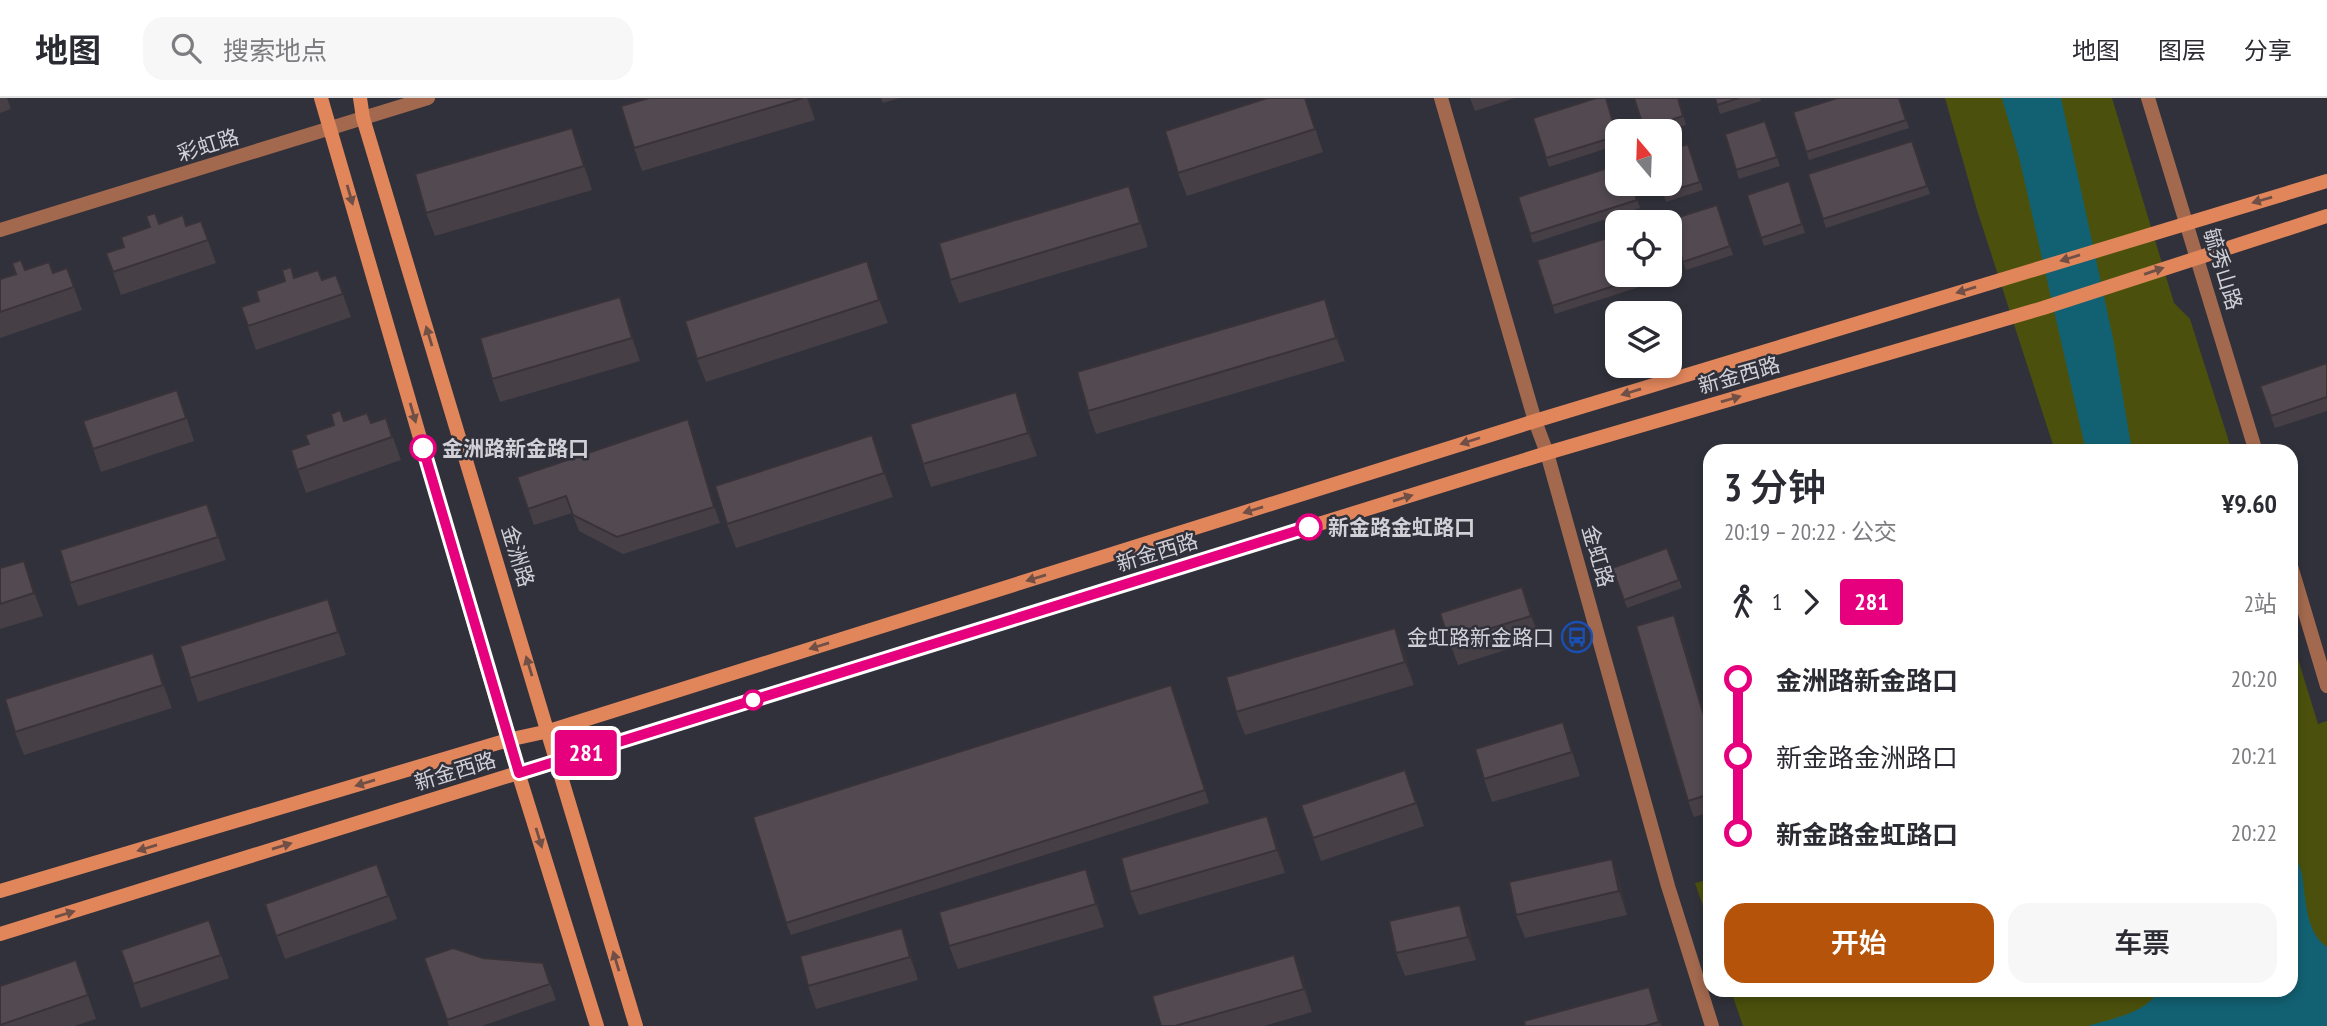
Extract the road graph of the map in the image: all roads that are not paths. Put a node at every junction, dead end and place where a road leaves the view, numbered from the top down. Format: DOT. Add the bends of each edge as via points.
graph roads {
  1 [pos="321,98"];
  2 [pos="360,98"];
  3 [pos="428,98"];
  4 [pos="1441,98"];
  5 [pos="2148,98"];
  6 [pos="363,118"];
  7 [pos="331,129"];
  8 [pos="2327,181"];
  9 [pos="2327,216"];
  10 [pos="2187,222"];
  11 [pos="0,230"];
  12 [pos="2195,257"];
  13 [pos="1535,421"];
  14 [pos="2253,444"];
  15 [pos="1547,453"];
  16 [pos="2298,589"];
  17 [pos="2327,686"];
  18 [pos="549,732"];
  19 [pos="508,740"];
  20 [pos="555,762"];
  21 [pos="519,773"];
  22 [pos="0,891"];
  23 [pos="0,934"];
  24 [pos="597,1026"];
  25 [pos="636,1026"];
  26 [pos="1712,1026"];
  1 -- 7 [label="main road"];
  2 -- 6 [label="main road, 金洲路"];
  3 -- 6 [label="street, 彩虹路"];
  4 -- 13 [label="street, 金虹路"];
  5 -- 10 [label="street, 毓秀山路"];
  6 -- 7 [label="street, 彩虹路"];
  18 -- 6 [label="main road, 金洲路, one-way"];
  7 -- 11 [label="street, 彩虹路"];
  7 -- 19 [label="main road, one-way"];
  8 -- 10 [label="main road, 新金西路, one-way"];
  9 -- 12 [label="main road, 新金西路"];
  10 -- 12 [label="street, 毓秀山路"];
  10 -- 13 [label="main road, 新金西路, one-way"];
  12 -- 14 [label="street, 毓秀山路"];
  15 -- 12 [label="main road, 新金西路, one-way" via="2043,308"];
  13 -- 15 [label="street, 金虹路"];
  13 -- 18 [label="main road, 新金西路, one-way"];
  20 -- 15 [label="main road, 新金西路, one-way"];
  15 -- 26 [label="street, 金虹路" via="1668,886"];
  16 -- 17 [label="street"];
  18 -- 19 [label="main road, 新金西路"];
  18 -- 20 [label="main road, 金洲路"];
  19 -- 21 [label="main road"];
  19 -- 22 [label="main road, 新金西路, one-way"];
  20 -- 21 [label="main road, 新金西路"];
  25 -- 20 [label="main road, 金洲路, one-way"];
  23 -- 21 [label="main road, 新金西路, one-way"];
  21 -- 24 [label="main road, one-way"];
}
